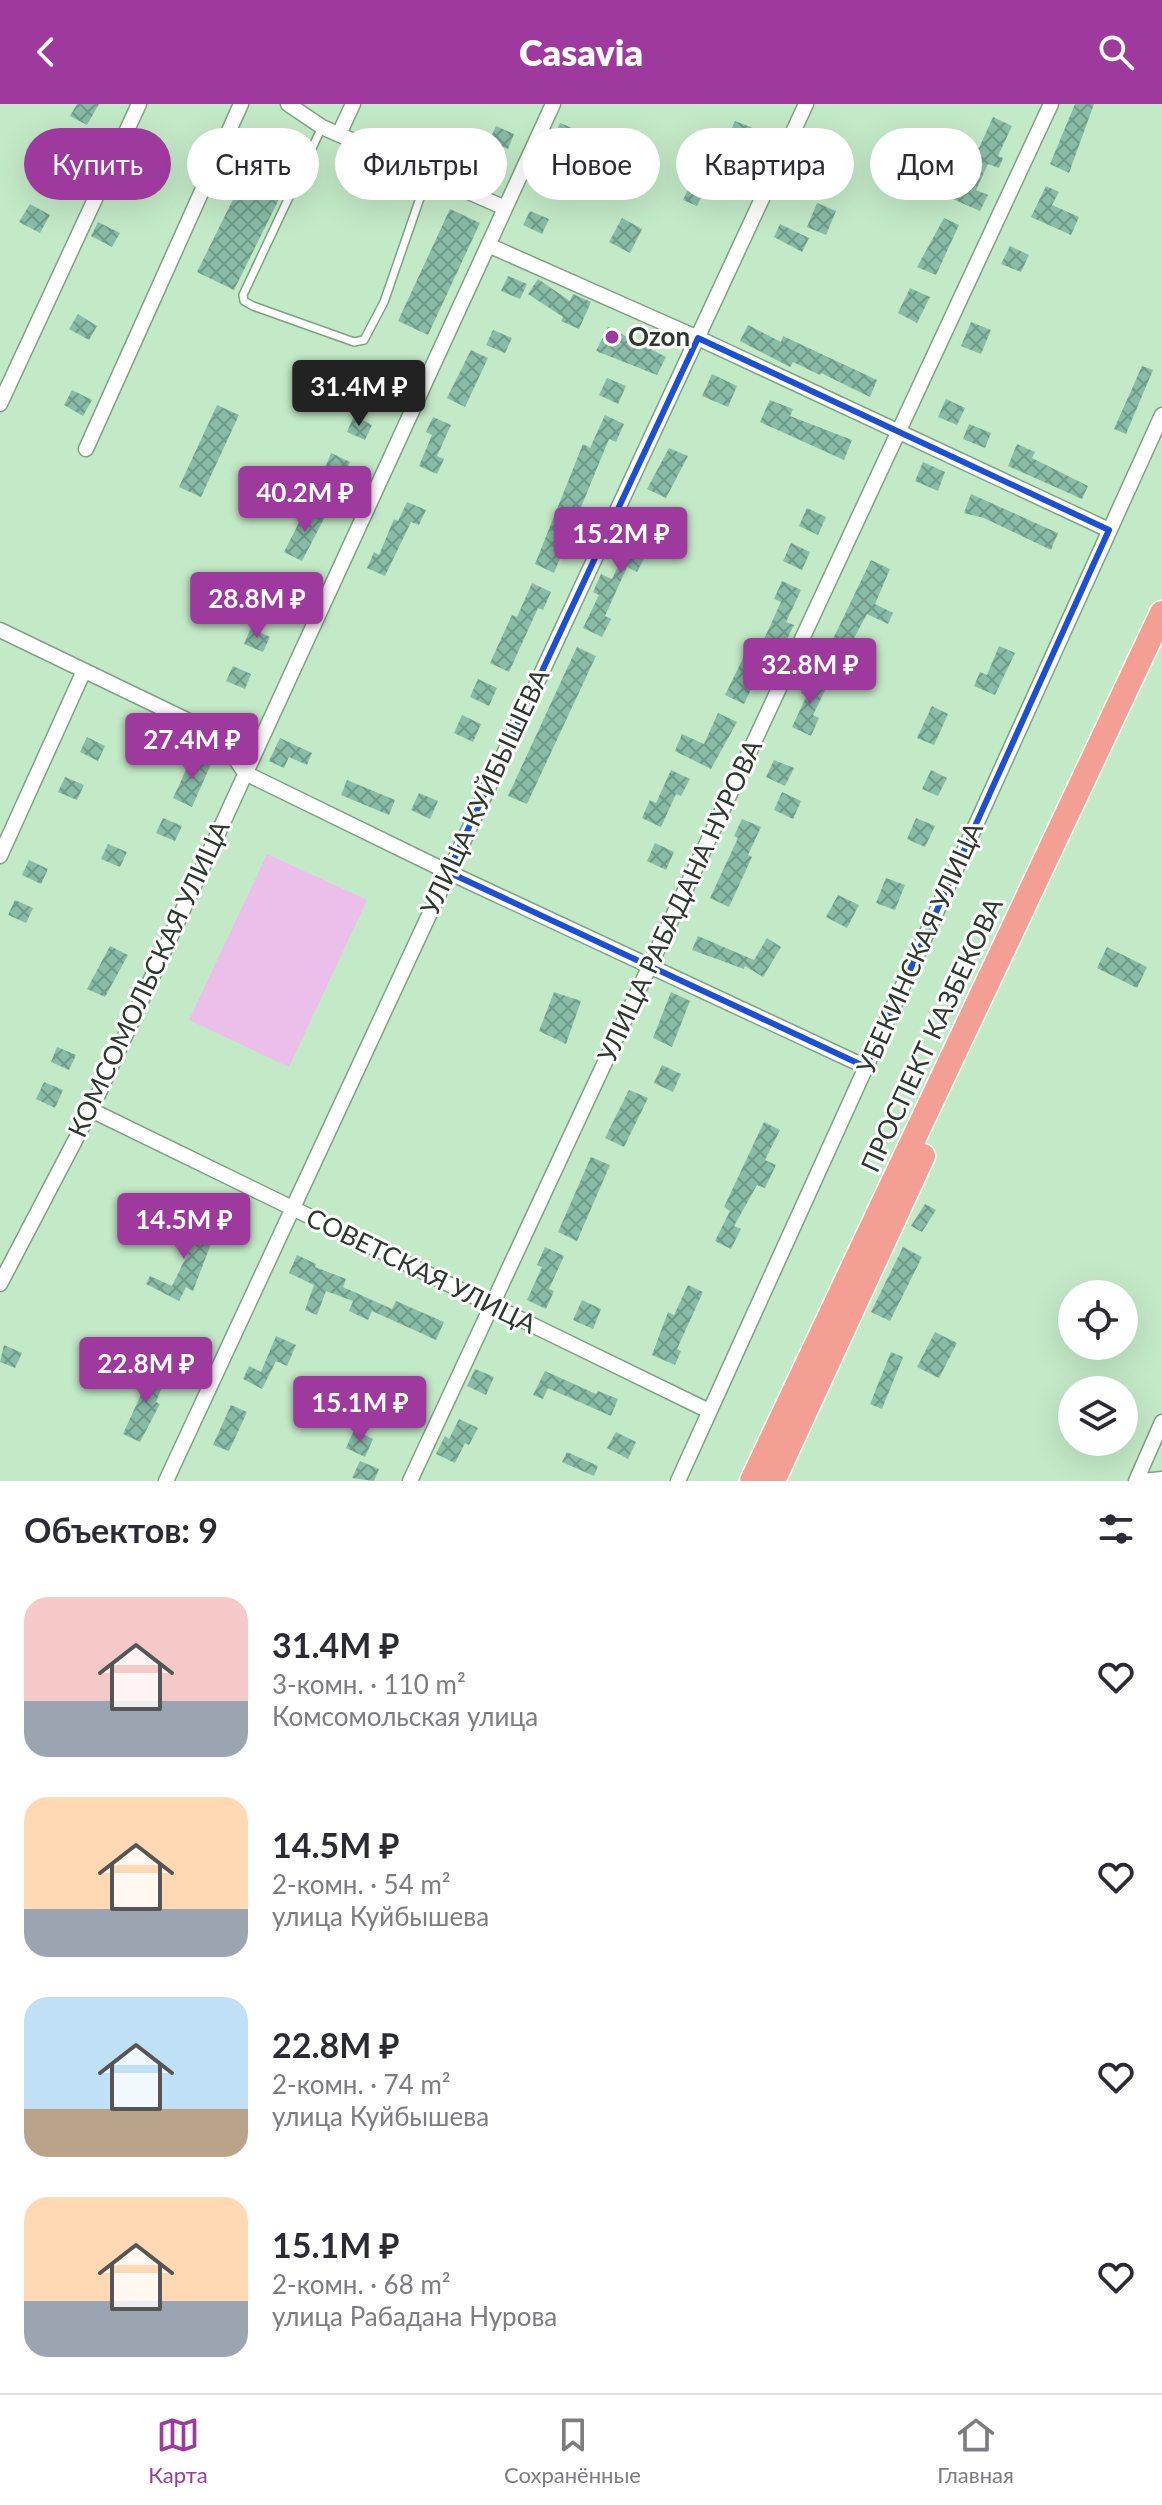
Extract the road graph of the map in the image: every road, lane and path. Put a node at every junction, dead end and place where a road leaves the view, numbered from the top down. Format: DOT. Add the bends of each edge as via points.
graph roads {
  1 [pos="139,104"];
  2 [pos="241,104"];
  3 [pos="288,104"];
  4 [pos="353,104"];
  5 [pos="553,104"];
  6 [pos="806,104"];
  7 [pos="1051,104"];
  8 [pos="322,127"];
  9 [pos="342,128"];
  10 [pos="335,132"];
  11 [pos="419,200"];
  12 [pos="486,200"];
  13 [pos="505,208"];
  14 [pos="488,245"];
  15 [pos="698,338"];
  16 [pos="0,404"];
  17 [pos="1162,415"];
  18 [pos="898,433"];
  19 [pos="86,449"];
  20 [pos="1109,530"];
  21 [pos="1162,613"];
  22 [pos="0,630"];
  23 [pos="1162,641"];
  24 [pos="83,673"];
  25 [pos="245,773"];
  26 [pos="0,856"];
  27 [pos="448,872"];
  28 [pos="650,965"];
  29 [pos="866,1067"];
  30 [pos="91,1110"];
  31 [pos="291,1207"];
  32 [pos="1,1281"];
  33 [pos="491,1305"];
  34 [pos="709,1411"];
  35 [pos="1162,1422"];
  36 [pos="1162,1479"];
  37 [pos="166,1481"];
  38 [pos="410,1481"];
  39 [pos="678,1481"];
  40 [pos="752,1481"];
  41 [pos="773,1481"];
  42 [pos="1136,1481"];
  43 [pos="1143,1481"];
  1 -- 16 [label="street"];
  2 -- 19 [label="street"];
  3 -- 8 [label="street"];
  4 -- 9 [label="street"];
  5 -- 13 [label="street, КОМСОМОЛЬСКАЯ УЛИЦА"];
  6 -- 15 [label="street, УЛИЦА КУЙБЫШЕВА"];
  7 -- 18 [label="street, УЛИЦА РАБАДАНА НУРОВА"];
  8 -- 10 [label="street"];
  8 -- 11 [label="lane" via="244,301 354,342 364,340 384,302"];
  12 -- 13 [label="street"];
  13 -- 14 [label="street, КОМСОМОЛЬСКАЯ УЛИЦА"];
  14 -- 15 [label="street"];
  14 -- 25 [label="street, КОМСОМОЛЬСКАЯ УЛИЦА"];
  15 -- 18 [label="street"];
  15 -- 27 [label="street, УЛИЦА КУЙБЫШЕВА"];
  17 -- 20 [label="street, УБЕКИНСКАЯ УЛИЦА"];
  18 -- 20 [label="street"];
  18 -- 28 [label="street, УЛИЦА РАБАДАНА НУРОВА"];
  20 -- 29 [label="street, УБЕКИНСКАЯ УЛИЦА"];
  21 -- 40 [label="highway, ПРОСПЕКТ КАЗБЕКОВА"];
  22 -- 24 [label="street"];
  23 -- 41 [label="highway, ПРОСПЕКТ КАЗБЕКОВА"];
  24 -- 25 [label="street" via="220,736"];
  24 -- 26 [label="street"];
  25 -- 27 [label="street"];
  25 -- 30 [label="street, КОМСОМОЛЬСКАЯ УЛИЦА"];
  27 -- 28 [label="street"];
  27 -- 31 [label="street, УЛИЦА КУЙБЫШЕВА"];
  28 -- 29 [label="street"];
  28 -- 33 [label="street, УЛИЦА РАБАДАНА НУРОВА"];
  29 -- 34 [label="street, УБЕКИНСКАЯ УЛИЦА"];
  30 -- 31 [label="street, СОВЕТСКАЯ УЛИЦА"];
  30 -- 32 [label="street, КОМСОМОЛЬСКАЯ УЛИЦА"];
  31 -- 33 [label="street, СОВЕТСКАЯ УЛИЦА"];
  31 -- 37 [label="street, УЛИЦА КУЙБЫШЕВА"];
  33 -- 34 [label="street, СОВЕТСКАЯ УЛИЦА"];
  33 -- 38 [label="street, УЛИЦА РАБАДАНА НУРОВА"];
  34 -- 39 [label="street, УБЕКИНСКАЯ УЛИЦА"];
  35 -- 42 [label="street"];
  36 -- 43 [label="street"];
}
